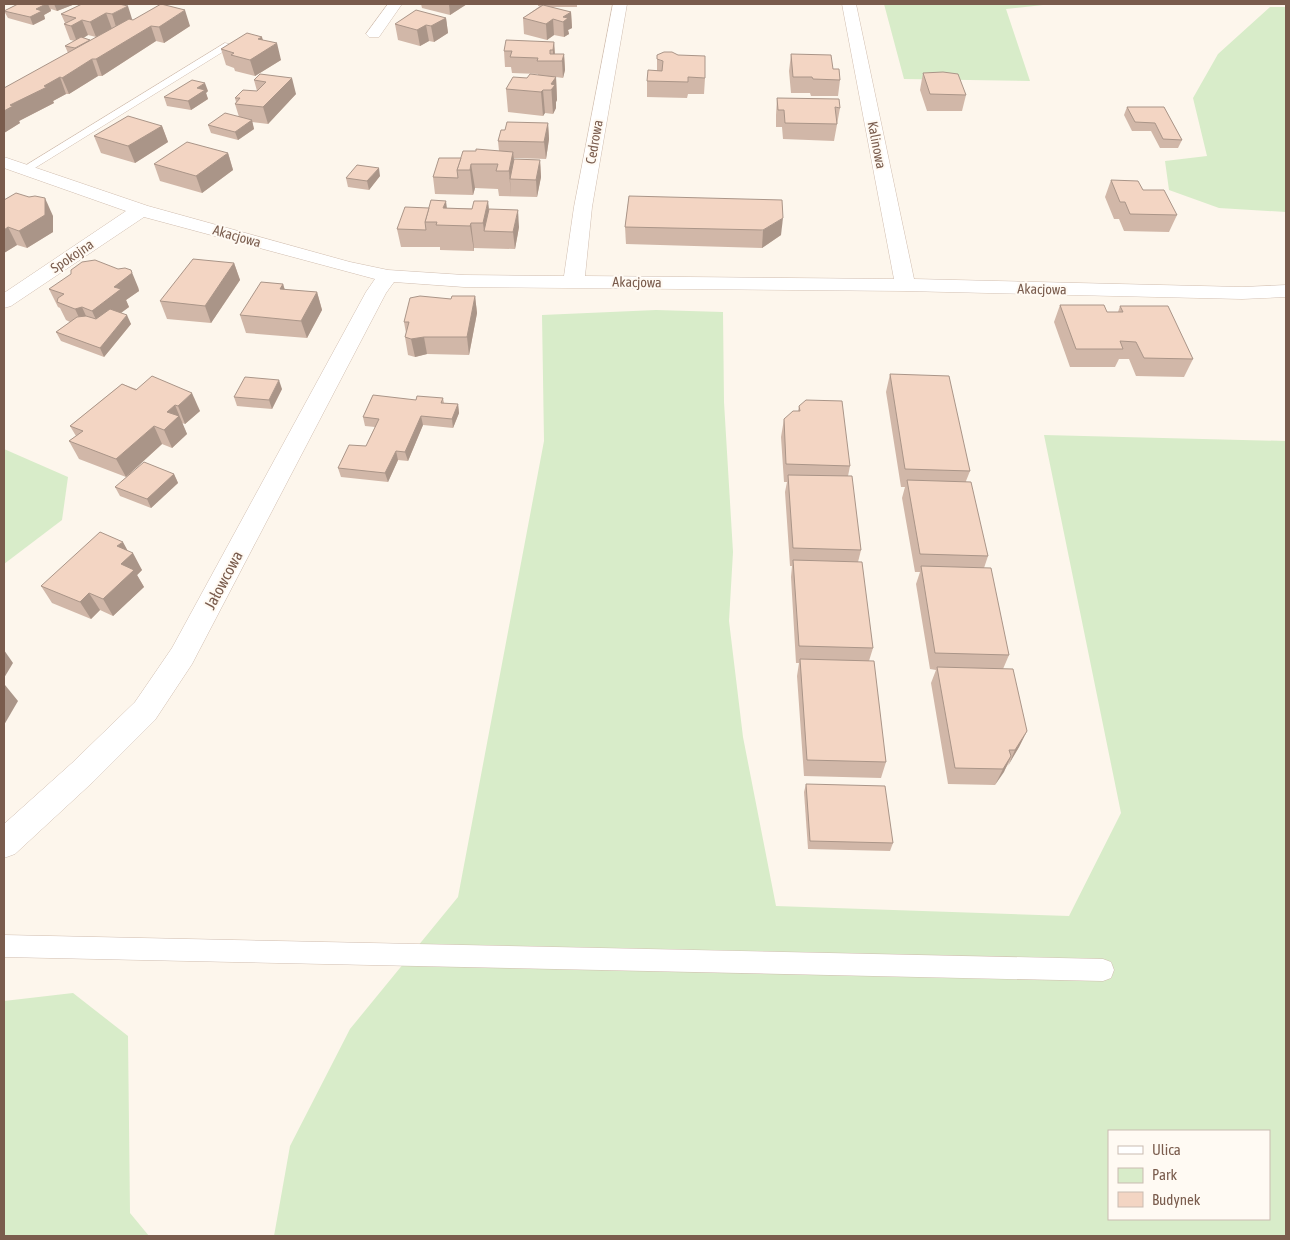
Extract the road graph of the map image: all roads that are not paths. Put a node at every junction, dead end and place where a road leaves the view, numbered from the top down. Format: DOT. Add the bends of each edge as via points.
graph roads {
  1 [pos="395,4"];
  2 [pos="620,4"];
  3 [pos="849,4"];
  4 [pos="374,34"];
  5 [pos="225,46"];
  6 [pos="4,162"];
  7 [pos="26,169"];
  8 [pos="141,210"];
  9 [pos="388,276"];
  10 [pos="574,281"];
  11 [pos="905,286"];
  12 [pos="1286,290"];
  13 [pos="4,302"];
  14 [pos="4,844"];
  15 [pos="4,946"];
  16 [pos="1103,970"];
  1 -- 4 [label="street"];
  2 -- 10 [label="street, Cedrowa" via="583,207"];
  3 -- 11 [label="street, Kalinowa"];
  5 -- 7 [label="lane"];
  6 -- 7 [label="street, Akacjowa"];
  7 -- 8 [label="street, Akacjowa"];
  8 -- 9 [label="street, Akacjowa"];
  8 -- 13 [label="street, Spokojna"];
  9 -- 10 [label="street, Akacjowa" via="464,281"];
  9 -- 14 [label="street, Jałowcowa" via="376,292 182,656 145,711"];
  10 -- 11 [label="street, Akacjowa"];
  11 -- 12 [label="street, Akacjowa" via="1242,293"];
  15 -- 16 [label="lane"];
}
